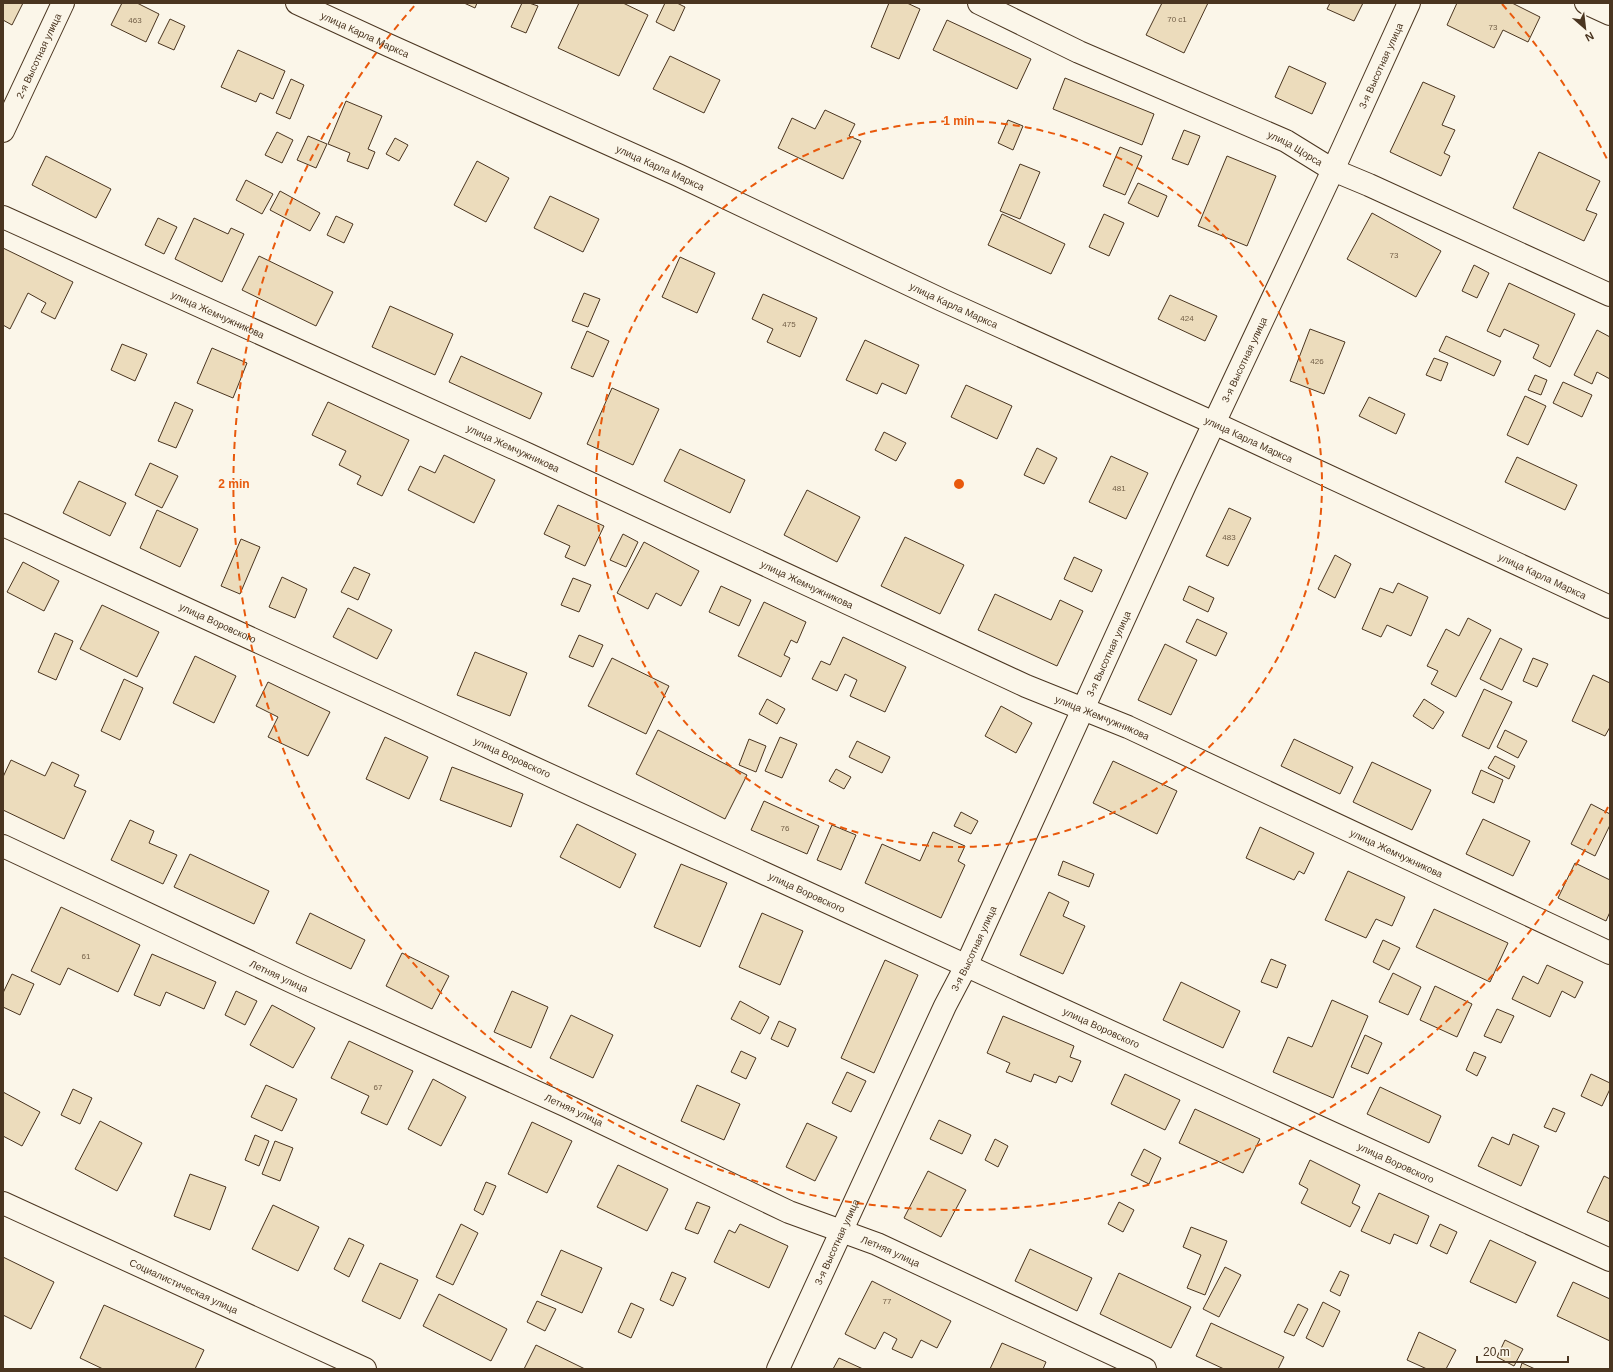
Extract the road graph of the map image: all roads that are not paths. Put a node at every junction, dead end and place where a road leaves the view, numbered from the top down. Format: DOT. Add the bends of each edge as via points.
graph roads {
  1 [pos="63,3"];
  2 [pos="297,3"];
  3 [pos="979,3"];
  4 [pos="1409,3"];
  5 [pos="1586,3"];
  6 [pos="1610,14"];
  7 [pos="3,131"];
  8 [pos="1333,170"];
  9 [pos="3,217"];
  10 [pos="1610,295"];
  11 [pos="1214,423"];
  12 [pos="3,526"];
  13 [pos="1610,607"];
  14 [pos="1082,709"];
  15 [pos="3,846"];
  16 [pos="1610,953"];
  17 [pos="966,966"];
  18 [pos="3,1203"];
  19 [pos="841,1231"];
  20 [pos="1610,1260"];
  21 [pos="365,1369"];
  22 [pos="778,1369"];
  23 [pos="1146,1369"];
  1 -- 7 [label="street, 2-я Высотная улица"];
  2 -- 11 [label="street, улица Карла Маркса" via="678,175 942,300"];
  3 -- 8 [label="street, улица Щорса" via="1079,52 1286,141"];
  4 -- 8 [label="street, 3-я Высотная улица"];
  5 -- 6 [label="street"];
  8 -- 10 [label="street, улица Щорса"];
  8 -- 11 [label="street, 3-я Высотная улица"];
  9 -- 14 [label="street, улица Жемчужникова"];
  11 -- 13 [label="street, улица Карла Маркса"];
  11 -- 14 [label="street, 3-я Высотная улица"];
  12 -- 17 [label="street, улица Воровского" via="424,716"];
  14 -- 16 [label="street, улица Жемчужникова" via="1128,727"];
  14 -- 17 [label="street, 3-я Высотная улица"];
  15 -- 19 [label="street, Летняя улица" via="301,986 567,1106 789,1212"];
  17 -- 19 [label="street, 3-я Высотная улица"];
  17 -- 20 [label="street, улица Воровского"];
  18 -- 21 [label="street, Социалистическая улица"];
  19 -- 22 [label="street, 3-я Высотная улица"];
  19 -- 23 [label="street, Летняя улица" via="877,1244"];
}
